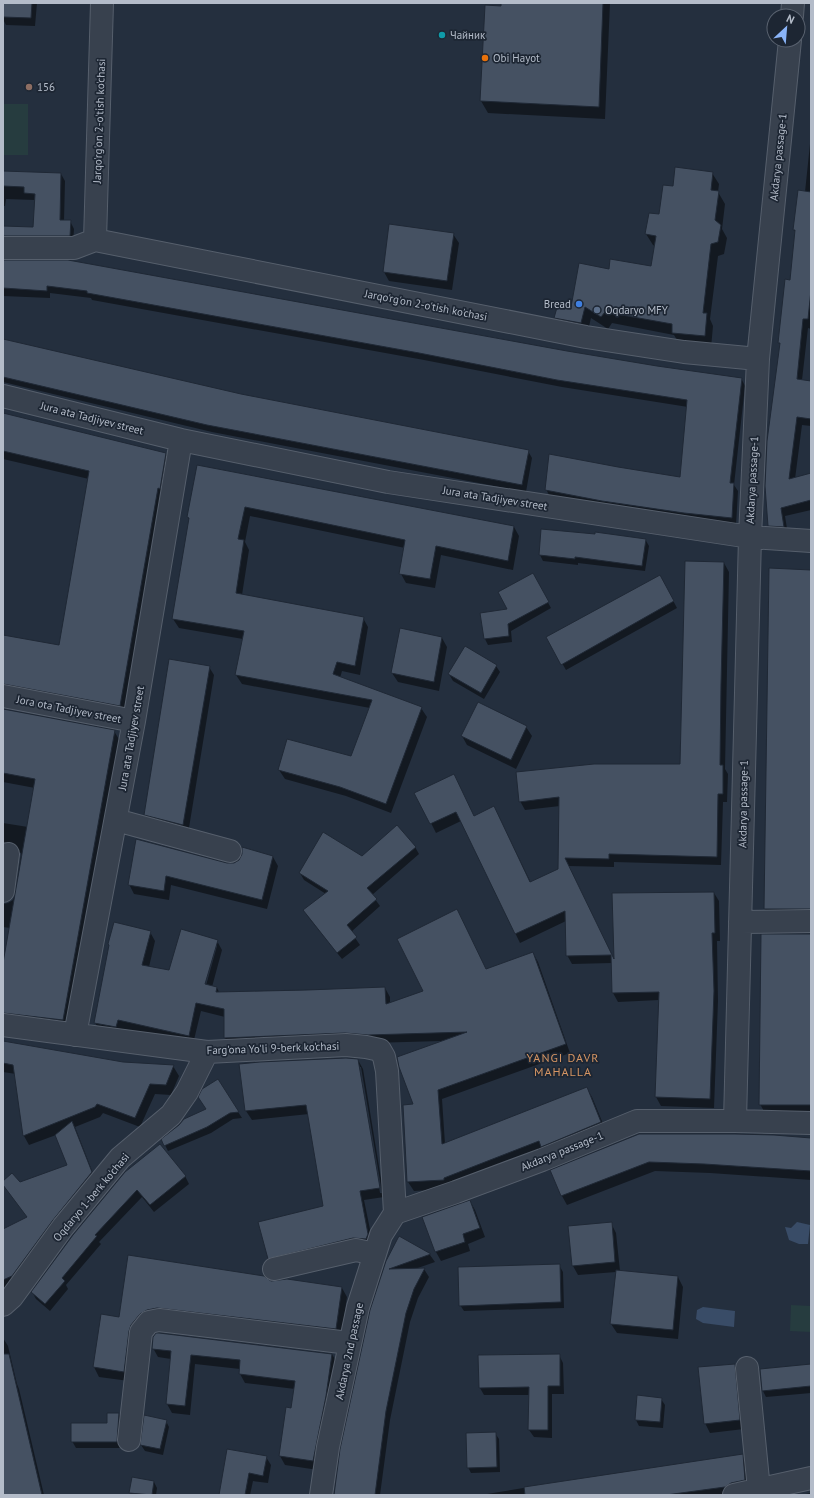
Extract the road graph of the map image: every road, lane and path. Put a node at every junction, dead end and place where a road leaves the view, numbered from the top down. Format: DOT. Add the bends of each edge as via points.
graph roads {
  1 [pos="102,3"];
  2 [pos="789,48"];
  3 [pos="95,240"];
  4 [pos="3,248"];
  5 [pos="758,359"];
  6 [pos="3,396"];
  7 [pos="181,440"];
  8 [pos="750,537"];
  9 [pos="811,541"];
  10 [pos="3,696"];
  11 [pos="134,721"];
  12 [pos="116,820"];
  13 [pos="230,851"];
  14 [pos="8,854"];
  15 [pos="3,891"];
  16 [pos="811,921"];
  17 [pos="740,922"];
  18 [pos="3,1025"];
  19 [pos="75,1035"];
  20 [pos="207,1052"];
  21 [pos="735,1121"];
  22 [pos="811,1123"];
  23 [pos="395,1213"];
  24 [pos="375,1254"];
  25 [pos="274,1269"];
  26 [pos="3,1305"];
  27 [pos="349,1343"];
  28 [pos="747,1368"];
  29 [pos="130,1440"];
  30 [pos="811,1478"];
  31 [pos="759,1490"];
  32 [pos="321,1495"];
  33 [pos="734,1495"];
  1 -- 3 [label="street, Jarqo'rg'on 2-o'tish ko'chasi"];
  2 -- 5 [label="street, Akdarya passage-1"];
  3 -- 4 [label="street" via="74,248"];
  3 -- 5 [label="street, Jarqo'rg'on 2-o'tish ko'chasi" via="586,337 684,352"];
  5 -- 8 [label="street, Akdarya passage-1"];
  6 -- 7 [label="street, Jura аta Tadjiyev street"];
  7 -- 8 [label="street, Jura аta Tadjiyev street" via="388,482"];
  7 -- 11 [label="street, Jura аta Tadjiyev street"];
  8 -- 9 [label="street, Jura аta Tadjiyev street"];
  8 -- 17 [label="street, Akdarya passage-1"];
  10 -- 11 [label="street, Jora ota Tadjiyev street"];
  11 -- 12 [label="street, Jura аta Tadjiyev street"];
  12 -- 13 [label="street"];
  12 -- 19 [label="street, Jura аta Tadjiyev street"];
  14 -- 15 [label="street"];
  16 -- 17 [label="street"];
  17 -- 21 [label="street, Akdarya passage-1"];
  18 -- 19 [label="street, Farg'ona Yo'li 9-berk ko'chasi"];
  19 -- 20 [label="street, Farg'ona Yo'li 9-berk ko'chasi"];
  20 -- 23 [label="street, Farg'ona Yo'li 9-berk ko'chasi" via="346,1045 380,1050 386,1071"];
  20 -- 26 [label="street, Oqdaryo 1-berk ko'chasi" via="187,1092 171,1115 120,1158 63,1227 12,1297"];
  21 -- 22 [label="street, Akdarya passage-1"];
  21 -- 23 [label="street, Akdarya passage-1" via="637,1121 542,1160"];
  23 -- 24 [label="street, Akdarya 2nd passage" via="381,1235"];
  24 -- 25 [label="street" via="356,1250"];
  24 -- 27 [label="street, Akdarya 2nd passage"];
  27 -- 29 [label="street" via="158,1320 149,1322 141,1332"];
  27 -- 32 [label="street, Akdarya 2nd passage"];
  28 -- 31 [label="street"];
  30 -- 31 [label="street"];
  31 -- 33 [label="street"];
}
